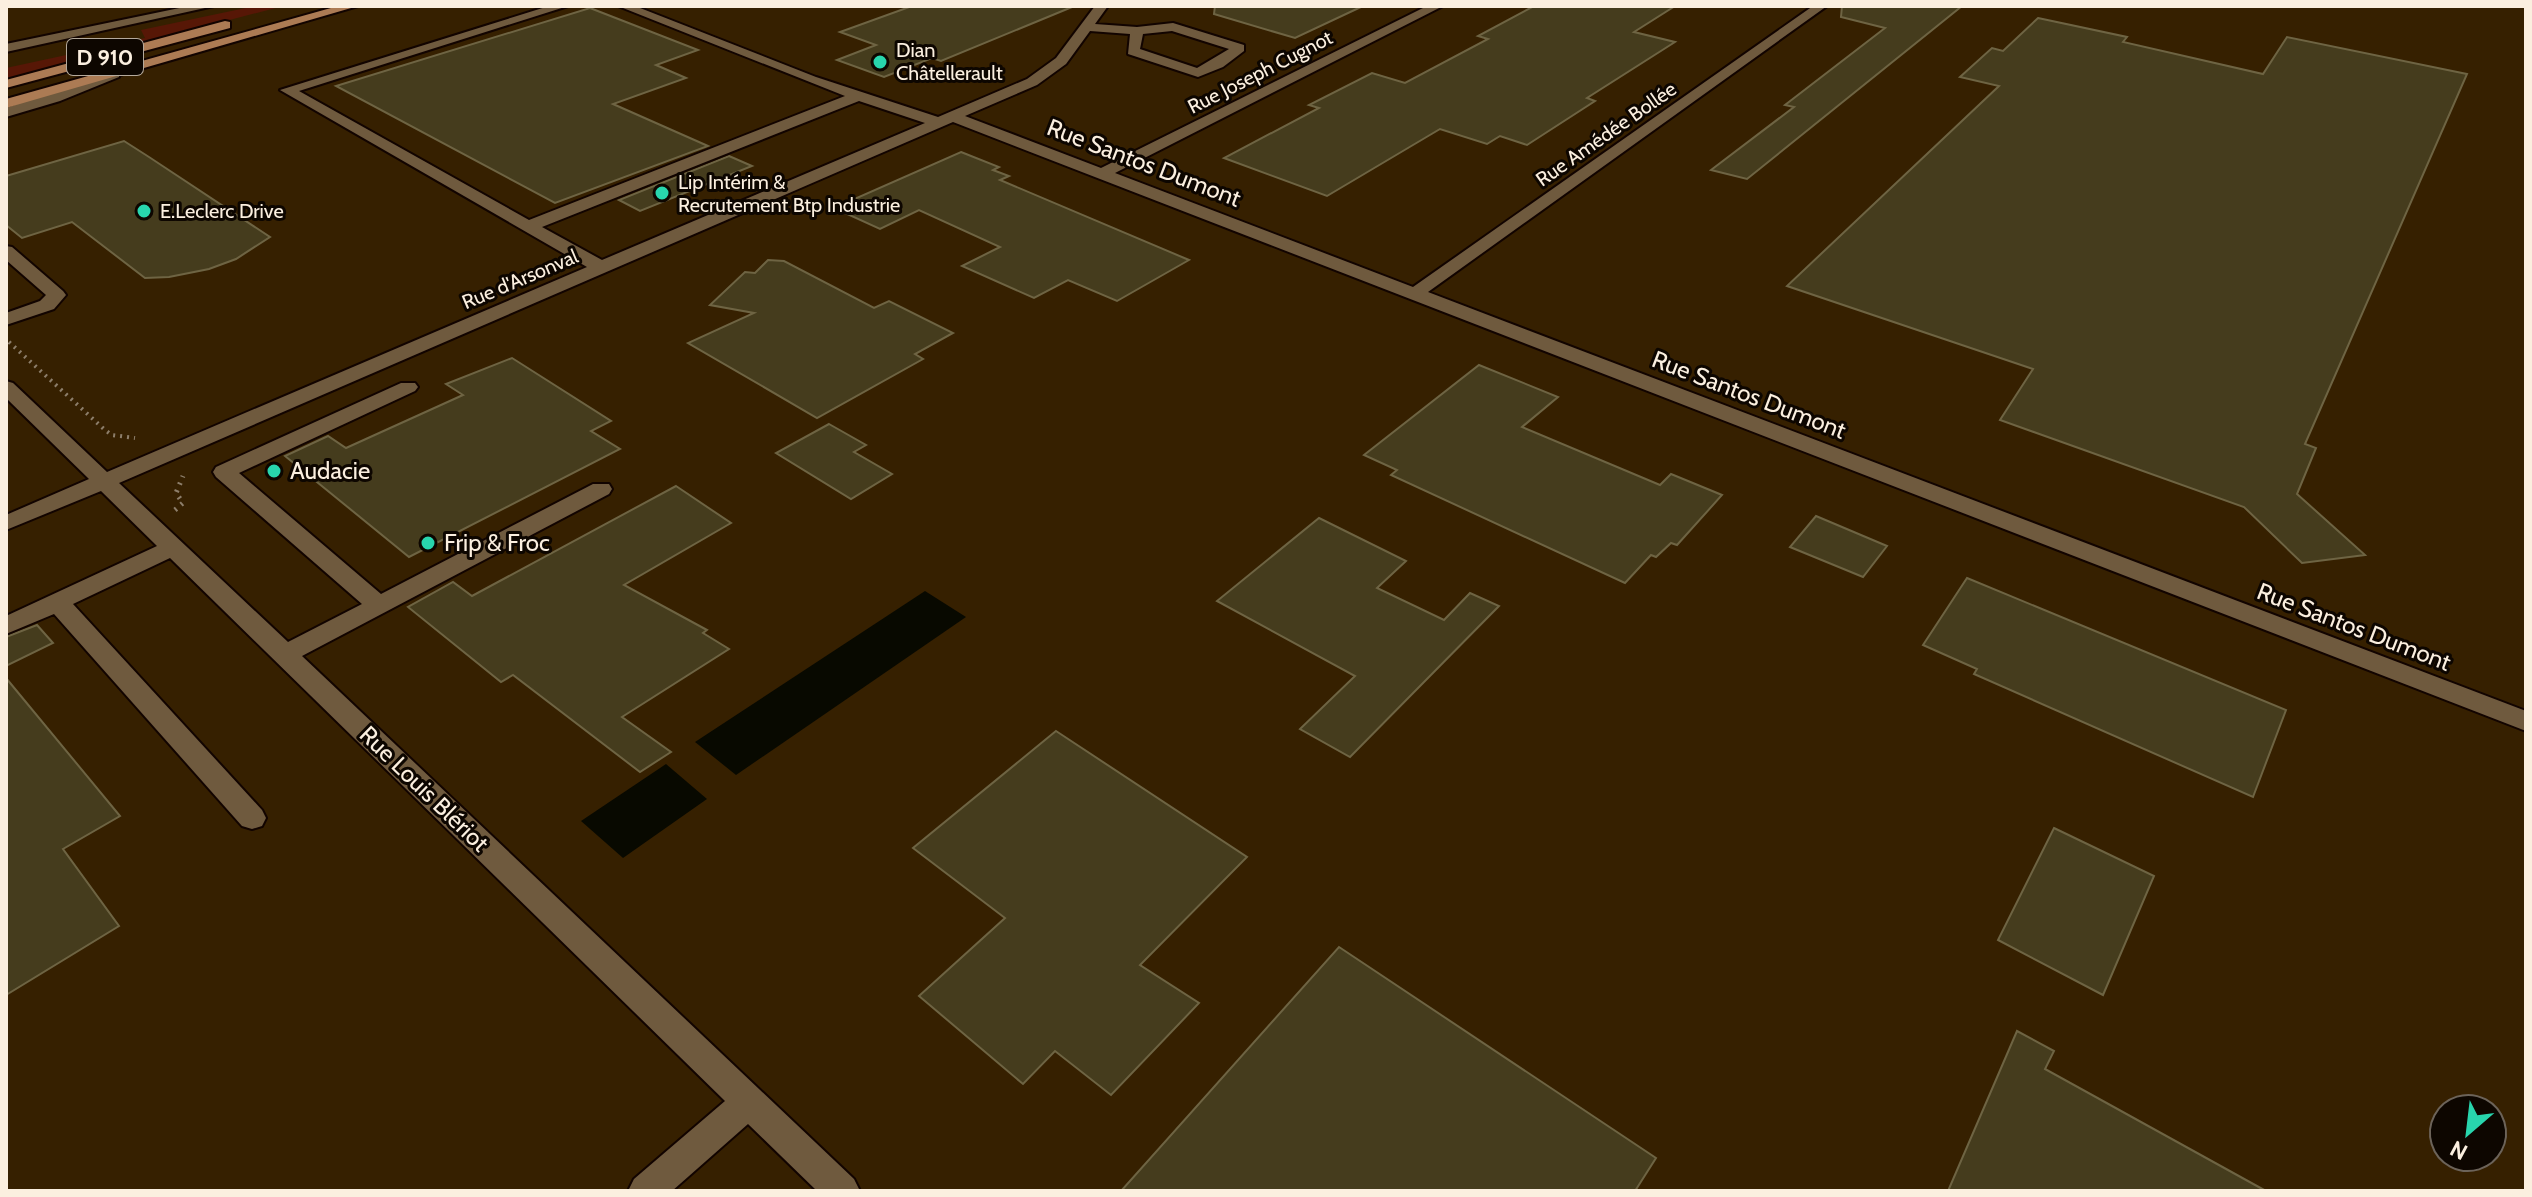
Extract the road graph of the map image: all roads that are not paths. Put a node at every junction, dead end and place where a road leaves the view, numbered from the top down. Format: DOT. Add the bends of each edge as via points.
graph roads {
  1 [pos="127,6"];
  2 [pos="208,6"];
  3 [pos="352,6"];
  4 [pos="562,6"];
  5 [pos="624,6"];
  6 [pos="1102,6"];
  7 [pos="1437,6"];
  8 [pos="1821,6"];
  9 [pos="140,20"];
  10 [pos="234,23"];
  11 [pos="1087,27"];
  12 [pos="1137,31"];
  13 [pos="6,48"];
  14 [pos="114,74"];
  15 [pos="6,84"];
  16 [pos="860,95"];
  17 [pos="6,104"];
  18 [pos="6,113"];
  19 [pos="947,120"];
  20 [pos="1101,174"];
  21 [pos="528,226"];
  22 [pos="6,251"];
  23 [pos="603,268"];
  24 [pos="1414,294"];
  25 [pos="6,319"];
  26 [pos="6,387"];
  27 [pos="408,387"];
  28 [pos="103,481"];
  29 [pos="601,489"];
  30 [pos="6,523"];
  31 [pos="164,539"];
  32 [pos="57,602"];
  33 [pos="378,605"];
  34 [pos="6,626"];
  35 [pos="284,655"];
  36 [pos="2526,721"];
  37 [pos="252,818"];
  38 [pos="749,1101"];
  39 [pos="646,1191"];
  40 [pos="842,1191"];
  1 -- 9 [label="street"];
  2 -- 9 [label="street"];
  3 -- 14 [label="main road, D 910"];
  4 -- 21 [label="street" via="287,90"];
  5 -- 16 [label="street, Rue Santos Dumont"];
  6 -- 11 [label="street, Rue d'Arsonval"];
  7 -- 20 [label="street, Rue Joseph Cugnot"];
  8 -- 24 [label="street, Rue Amédée Bollée"];
  9 -- 13 [label="street"];
  10 -- 15 [label="main road, D 910"];
  11 -- 12 [label="street"];
  11 -- 19 [label="street, Rue d'Arsonval" via="1045,75"];
  12 -- 12 [label="street" via="1133,51 1198,73 1239,48 1173,27"];
  14 -- 17 [label="main road, D 910"];
  14 -- 18 [label="street"];
  16 -- 19 [label="street, Rue Santos Dumont"];
  16 -- 21 [label="street"];
  19 -- 20 [label="street, Rue Santos Dumont"];
  19 -- 23 [label="street, Rue d'Arsonval"];
  20 -- 24 [label="street, Rue Santos Dumont"];
  21 -- 23 [label="street"];
  22 -- 25 [label="street" via="57,295 47,305"];
  23 -- 28 [label="street, Rue d'Arsonval"];
  24 -- 36 [label="street, Rue Santos Dumont"];
  26 -- 28 [label="street, Rue Louis Blériot"];
  27 -- 33 [label="street" via="224,472"];
  28 -- 30 [label="street, Rue d'Arsonval"];
  28 -- 31 [label="street, Rue Louis Blériot"];
  29 -- 33 [label="street"];
  31 -- 32 [label="street"];
  31 -- 35 [label="street, Rue Louis Blériot"];
  32 -- 34 [label="street"];
  32 -- 37 [label="street"];
  33 -- 35 [label="street"];
  35 -- 38 [label="street, Rue Louis Blériot"];
  38 -- 39 [label="street"];
  38 -- 40 [label="street, Rue Louis Blériot"];
}
